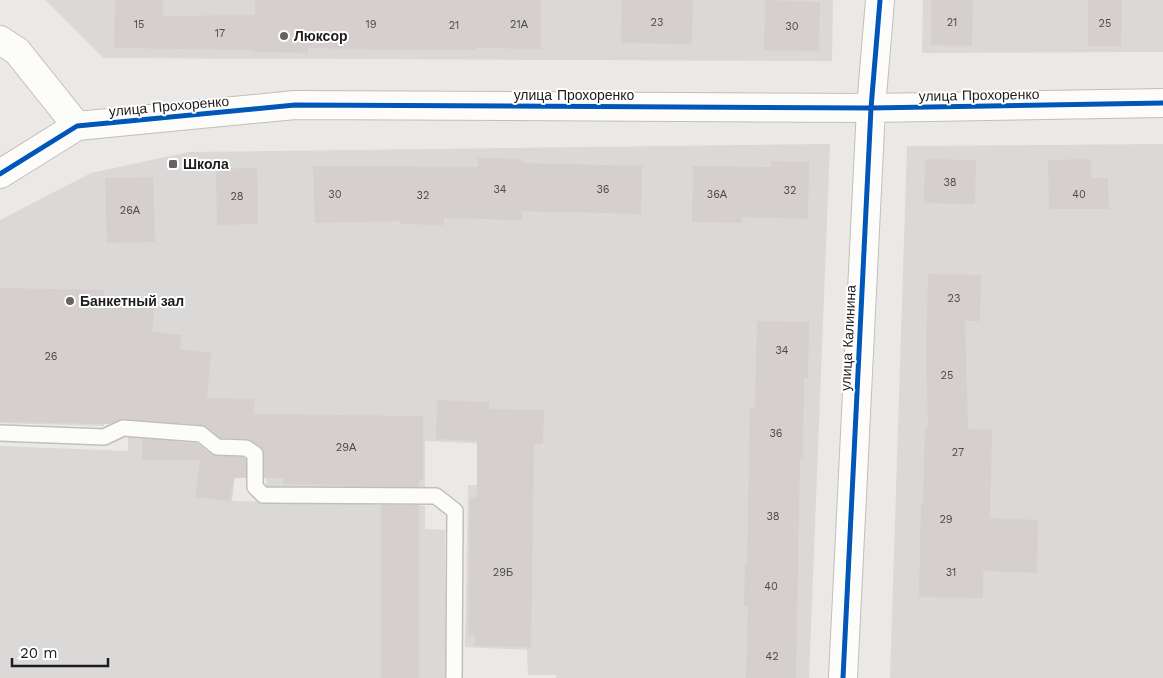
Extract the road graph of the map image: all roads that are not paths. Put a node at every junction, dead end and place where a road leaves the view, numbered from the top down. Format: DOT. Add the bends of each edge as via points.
graph roads {
  1 [pos="880,0"];
  2 [pos="0,40"];
  3 [pos="1163,103"];
  4 [pos="871,108"];
  5 [pos="77,126"];
  6 [pos="0,174"];
  7 [pos="0,433"];
  8 [pos="454,678"];
  9 [pos="843,678"];
  1 -- 4 [label="street, улица Калинина"];
  2 -- 5 [label="street" via="17,51"];
  3 -- 4 [label="street, улица Прохоренко"];
  4 -- 5 [label="street, улица Прохоренко" via="295,105"];
  4 -- 9 [label="street, улица Калинина"];
  5 -- 6 [label="street, улица Прохоренко"];
  7 -- 8 [label="lane" via="104,436 123,428 201,434 217,447 246,448 255,454 256,487 263,495 436,496 455,511"];
}
